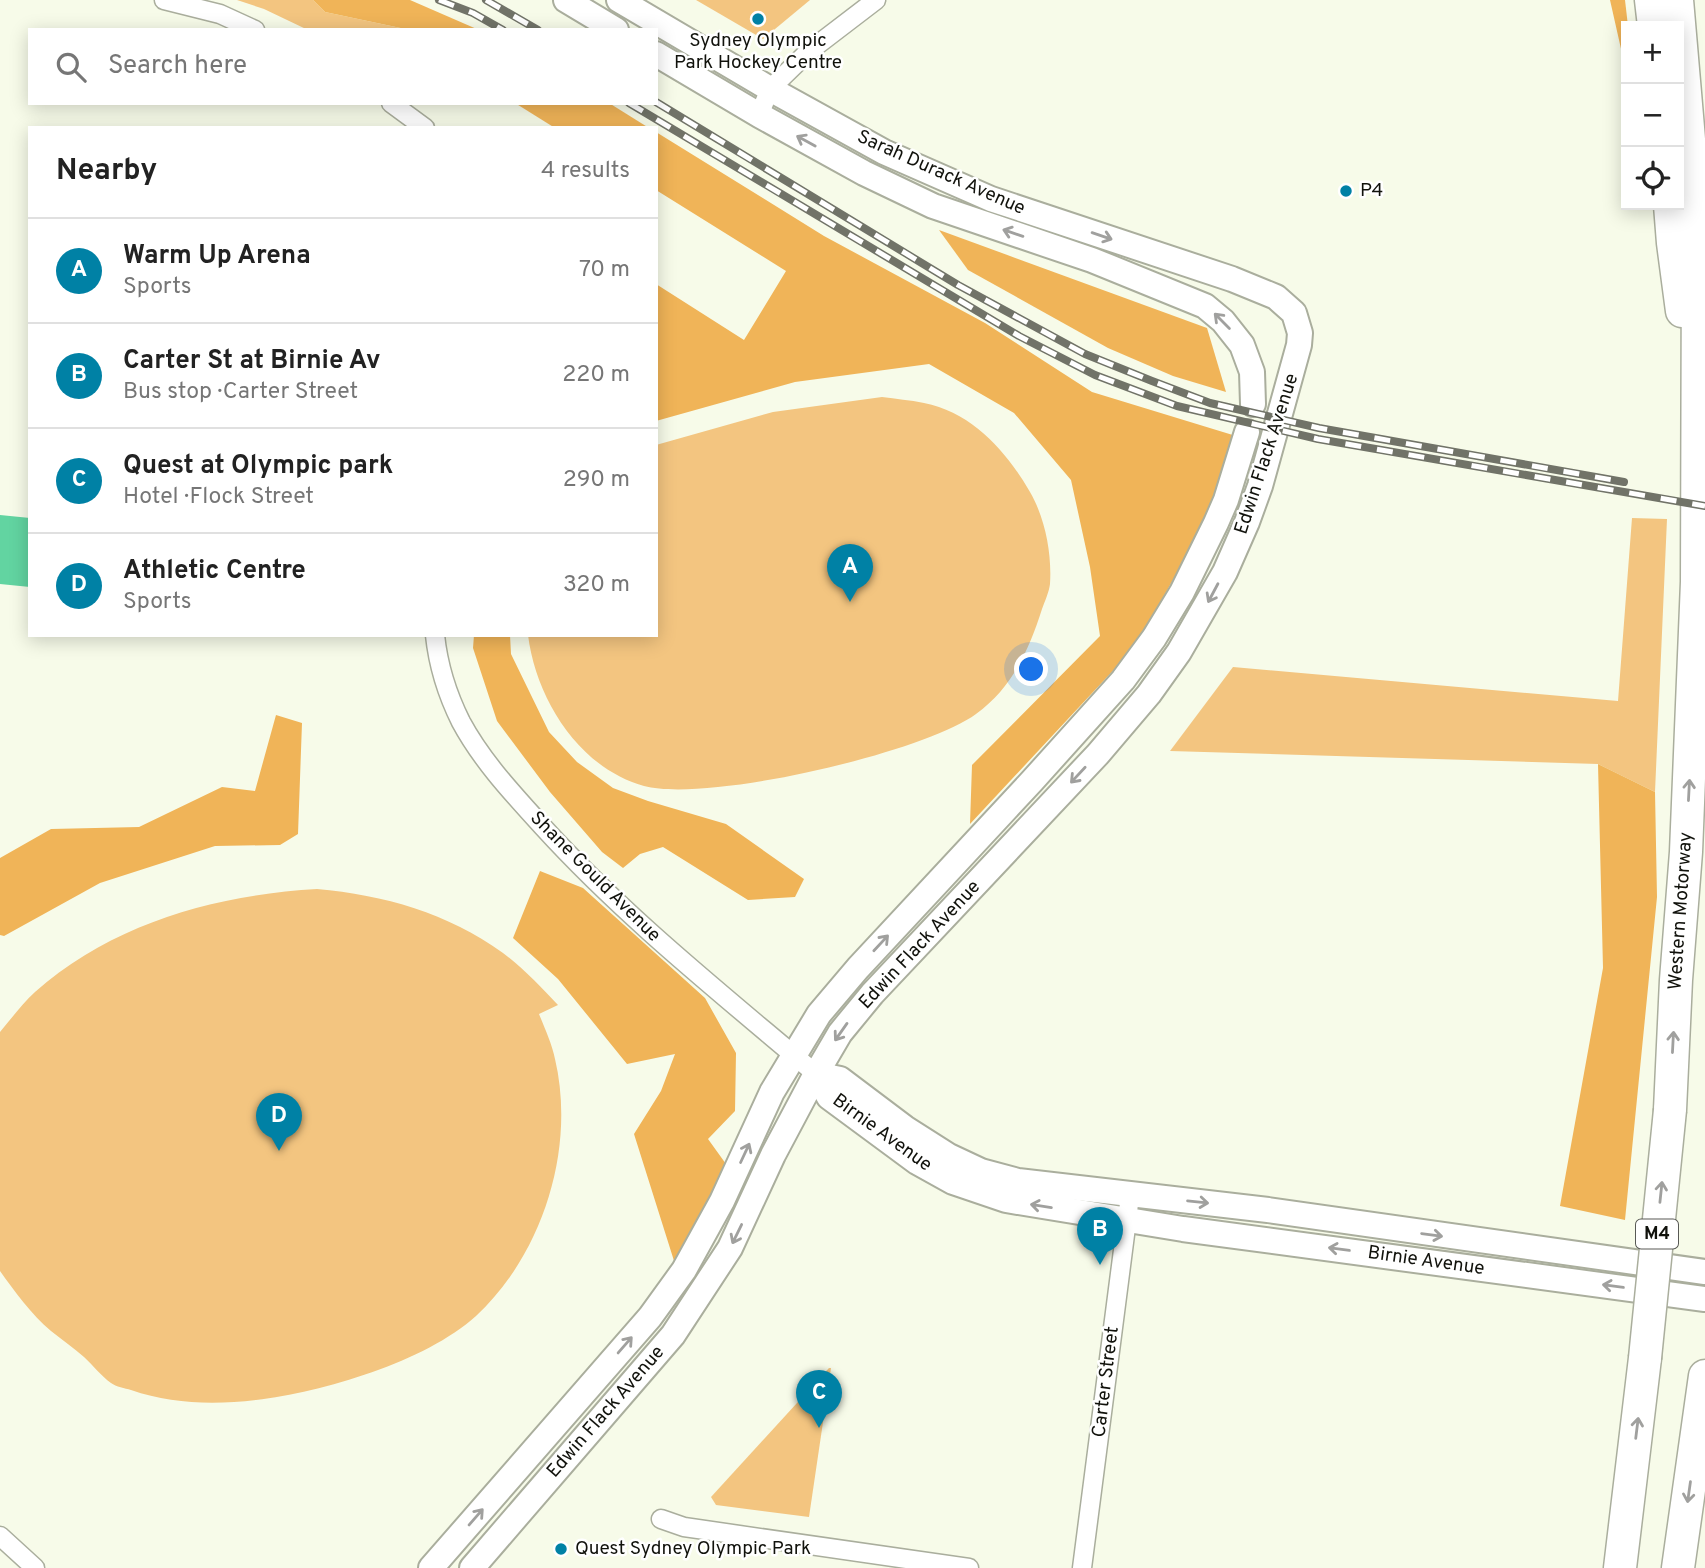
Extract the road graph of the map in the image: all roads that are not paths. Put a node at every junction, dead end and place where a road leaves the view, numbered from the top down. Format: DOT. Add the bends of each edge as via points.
graph roads {
  1 [pos="164,0"];
  2 [pos="566,0"];
  3 [pos="619,0"];
  4 [pos="876,0"];
  5 [pos="1651,0"];
  6 [pos="1677,0"];
  7 [pos="1653,21"];
  8 [pos="250,28"];
  9 [pos="613,28"];
  10 [pos="658,55"];
  11 [pos="770,89"];
  12 [pos="394,105"];
  13 [pos="760,115"];
  14 [pos="422,126"];
  15 [pos="1670,210"];
  16 [pos="1283,300"];
  17 [pos="1254,379"];
  18 [pos="1253,404"];
  19 [pos="1698,417"];
  20 [pos="1247,432"];
  21 [pos="1203,552"];
  22 [pos="1229,564"];
  23 [pos="435,637"];
  24 [pos="794,1055"];
  25 [pos="816,1074"];
  26 [pos="1128,1208"];
  27 [pos="1705,1272"];
  28 [pos="1705,1299"];
  29 [pos="1705,1376"];
  30 [pos="661,1519"];
  31 [pos="0,1536"];
  32 [pos="35,1568"];
  33 [pos="431,1568"];
  34 [pos="472,1568"];
  35 [pos="969,1568"];
  36 [pos="1082,1568"];
  37 [pos="1620,1568"];
  38 [pos="1678,1568"];
  1 -- 8 [label="street"];
  2 -- 9 [label="street"];
  3 -- 11 [label="street, Sarah Durack Avenue"];
  4 -- 11 [label="street" via="808,52"];
  5 -- 7 [label="highway"];
  6 -- 19 [label="highway, Western Motorway / M4" via="1698,244"];
  10 -- 13 [label="street, Sarah Durack Avenue"];
  11 -- 13 [label="street"];
  11 -- 16 [label="street, Sarah Durack Avenue, one-way" via="884,152 991,199"];
  12 -- 14 [label="street"];
  17 -- 13 [label="street, Sarah Durack Avenue, one-way" via="1237,337 1205,306 1092,260 933,206"];
  15 -- 19 [label="highway"];
  16 -- 22 [label="street, Edwin Flack Avenue" via="1297,322 1298,354 1260,486"];
  17 -- 18 [label="street, Edwin Flack Avenue"];
  37 -- 19 [label="highway, Western Motorway / M4, one-way, bridge" via="1670,1110 1692,732"];
  20 -- 21 [label="street, Edwin Flack Avenue" via="1226,500"];
  21 -- 22 [label="street"];
  24 -- 21 [label="street, Edwin Flack Avenue, one-way" via="858,968 1123,681"];
  22 -- 25 [label="street, Edwin Flack Avenue, one-way" via="1179,652 1149,694 872,994 839,1033"];
  23 -- 24 [label="street, Shane Gould Avenue" via="443,675 461,722 496,775 611,897"];
  24 -- 25 [label="street, Shane Gould Avenue"];
  33 -- 24 [label="street, Edwin Flack Avenue, one-way" via="650,1317 684,1270"];
  25 -- 26 [label="street, Birnie Avenue" via="841,1079 905,1128 944,1166"];
  25 -- 34 [label="street, Edwin Flack Avenue, one-way" via="730,1248 673,1335"];
  26 -- 27 [label="street, Birnie Avenue, one-way" via="1268,1210"];
  28 -- 26 [label="street, Birnie Avenue, one-way" via="1183,1229"];
  26 -- 36 [label="street, Carter Street"];
  29 -- 38 [label="highway, one-way"];
  30 -- 35 [label="street" via="684,1527"];
  31 -- 32 [label="street"];
}
